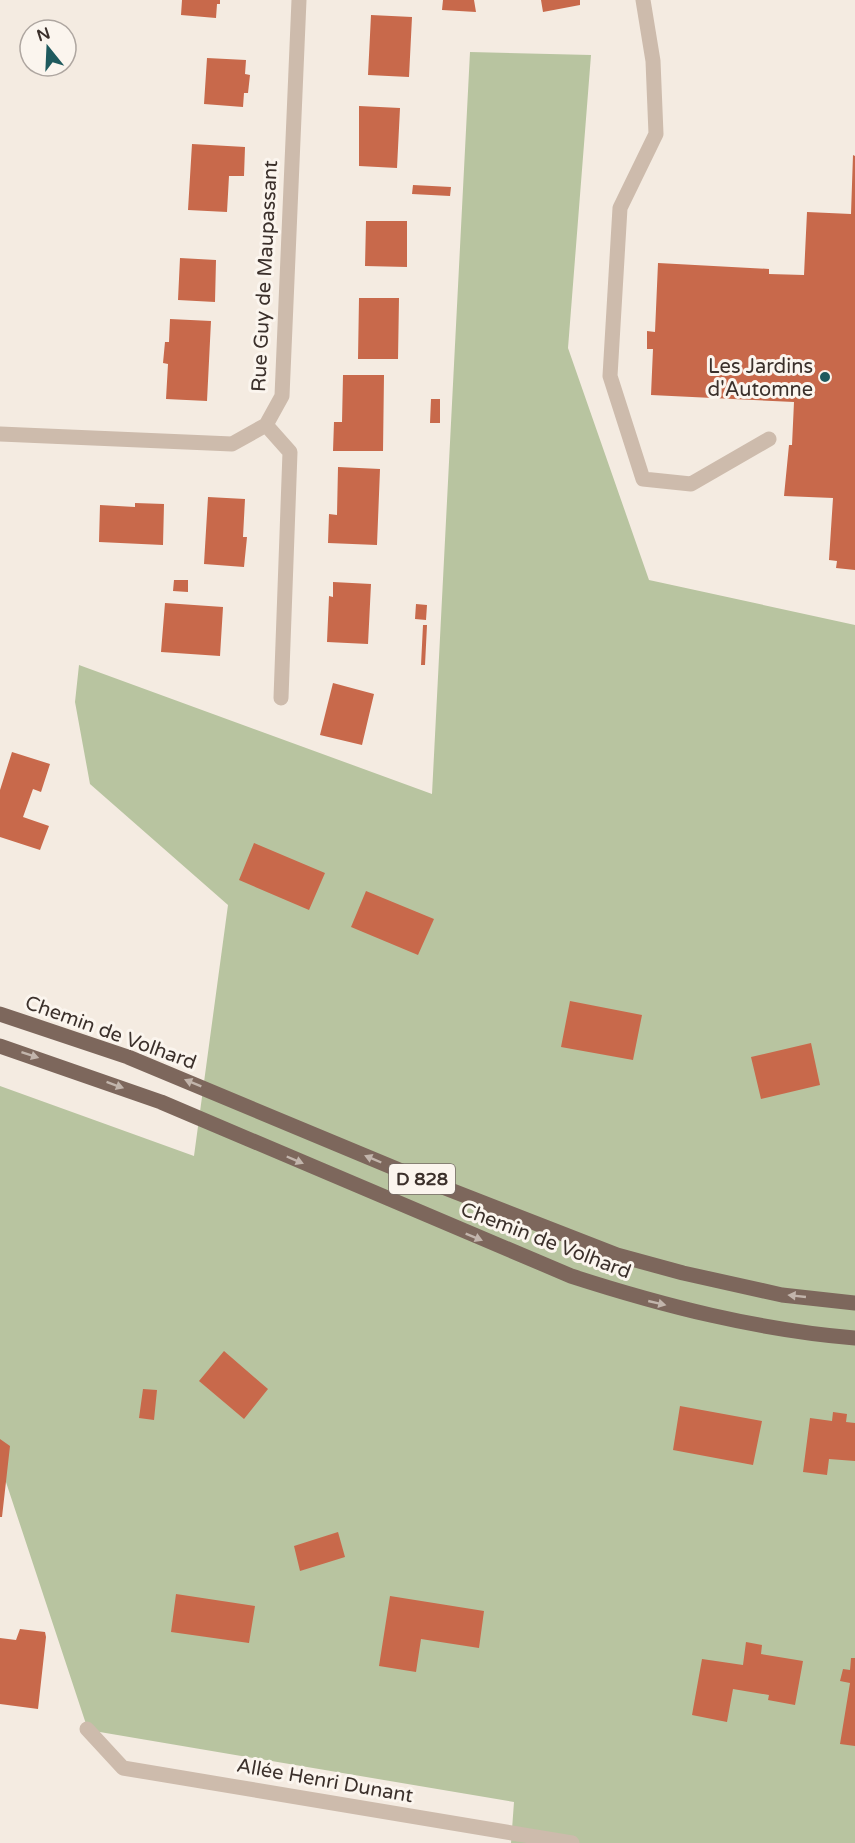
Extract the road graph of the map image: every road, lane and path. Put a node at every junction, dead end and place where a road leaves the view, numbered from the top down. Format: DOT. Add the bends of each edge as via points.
graph roads {
  1 [pos="298,0"];
  2 [pos="643,0"];
  3 [pos="266,425"];
  4 [pos="0,434"];
  5 [pos="769,439"];
  6 [pos="281,698"];
  7 [pos="0,1014"];
  8 [pos="0,1046"];
  9 [pos="855,1303"];
  10 [pos="855,1338"];
  11 [pos="87,1729"];
  12 [pos="572,1843"];
  1 -- 3 [label="street, Rue Guy de Maupassant" via="282,396"];
  2 -- 5 [label="street" via="653,61 656,134 620,208 610,376 642,479 691,484"];
  3 -- 4 [label="street" via="232,444"];
  3 -- 6 [label="street" via="290,452"];
  9 -- 7 [label="main road, Chemin de Volhard / D 828, one-way" via="782,1295 617,1255 399,1170 128,1057"];
  8 -- 10 [label="main road, Chemin de Volhard / D 828, one-way" via="161,1102 571,1276 641,1299 727,1319"];
  11 -- 12 [label="street, Allée Henri Dunant" via="123,1768"];
}
